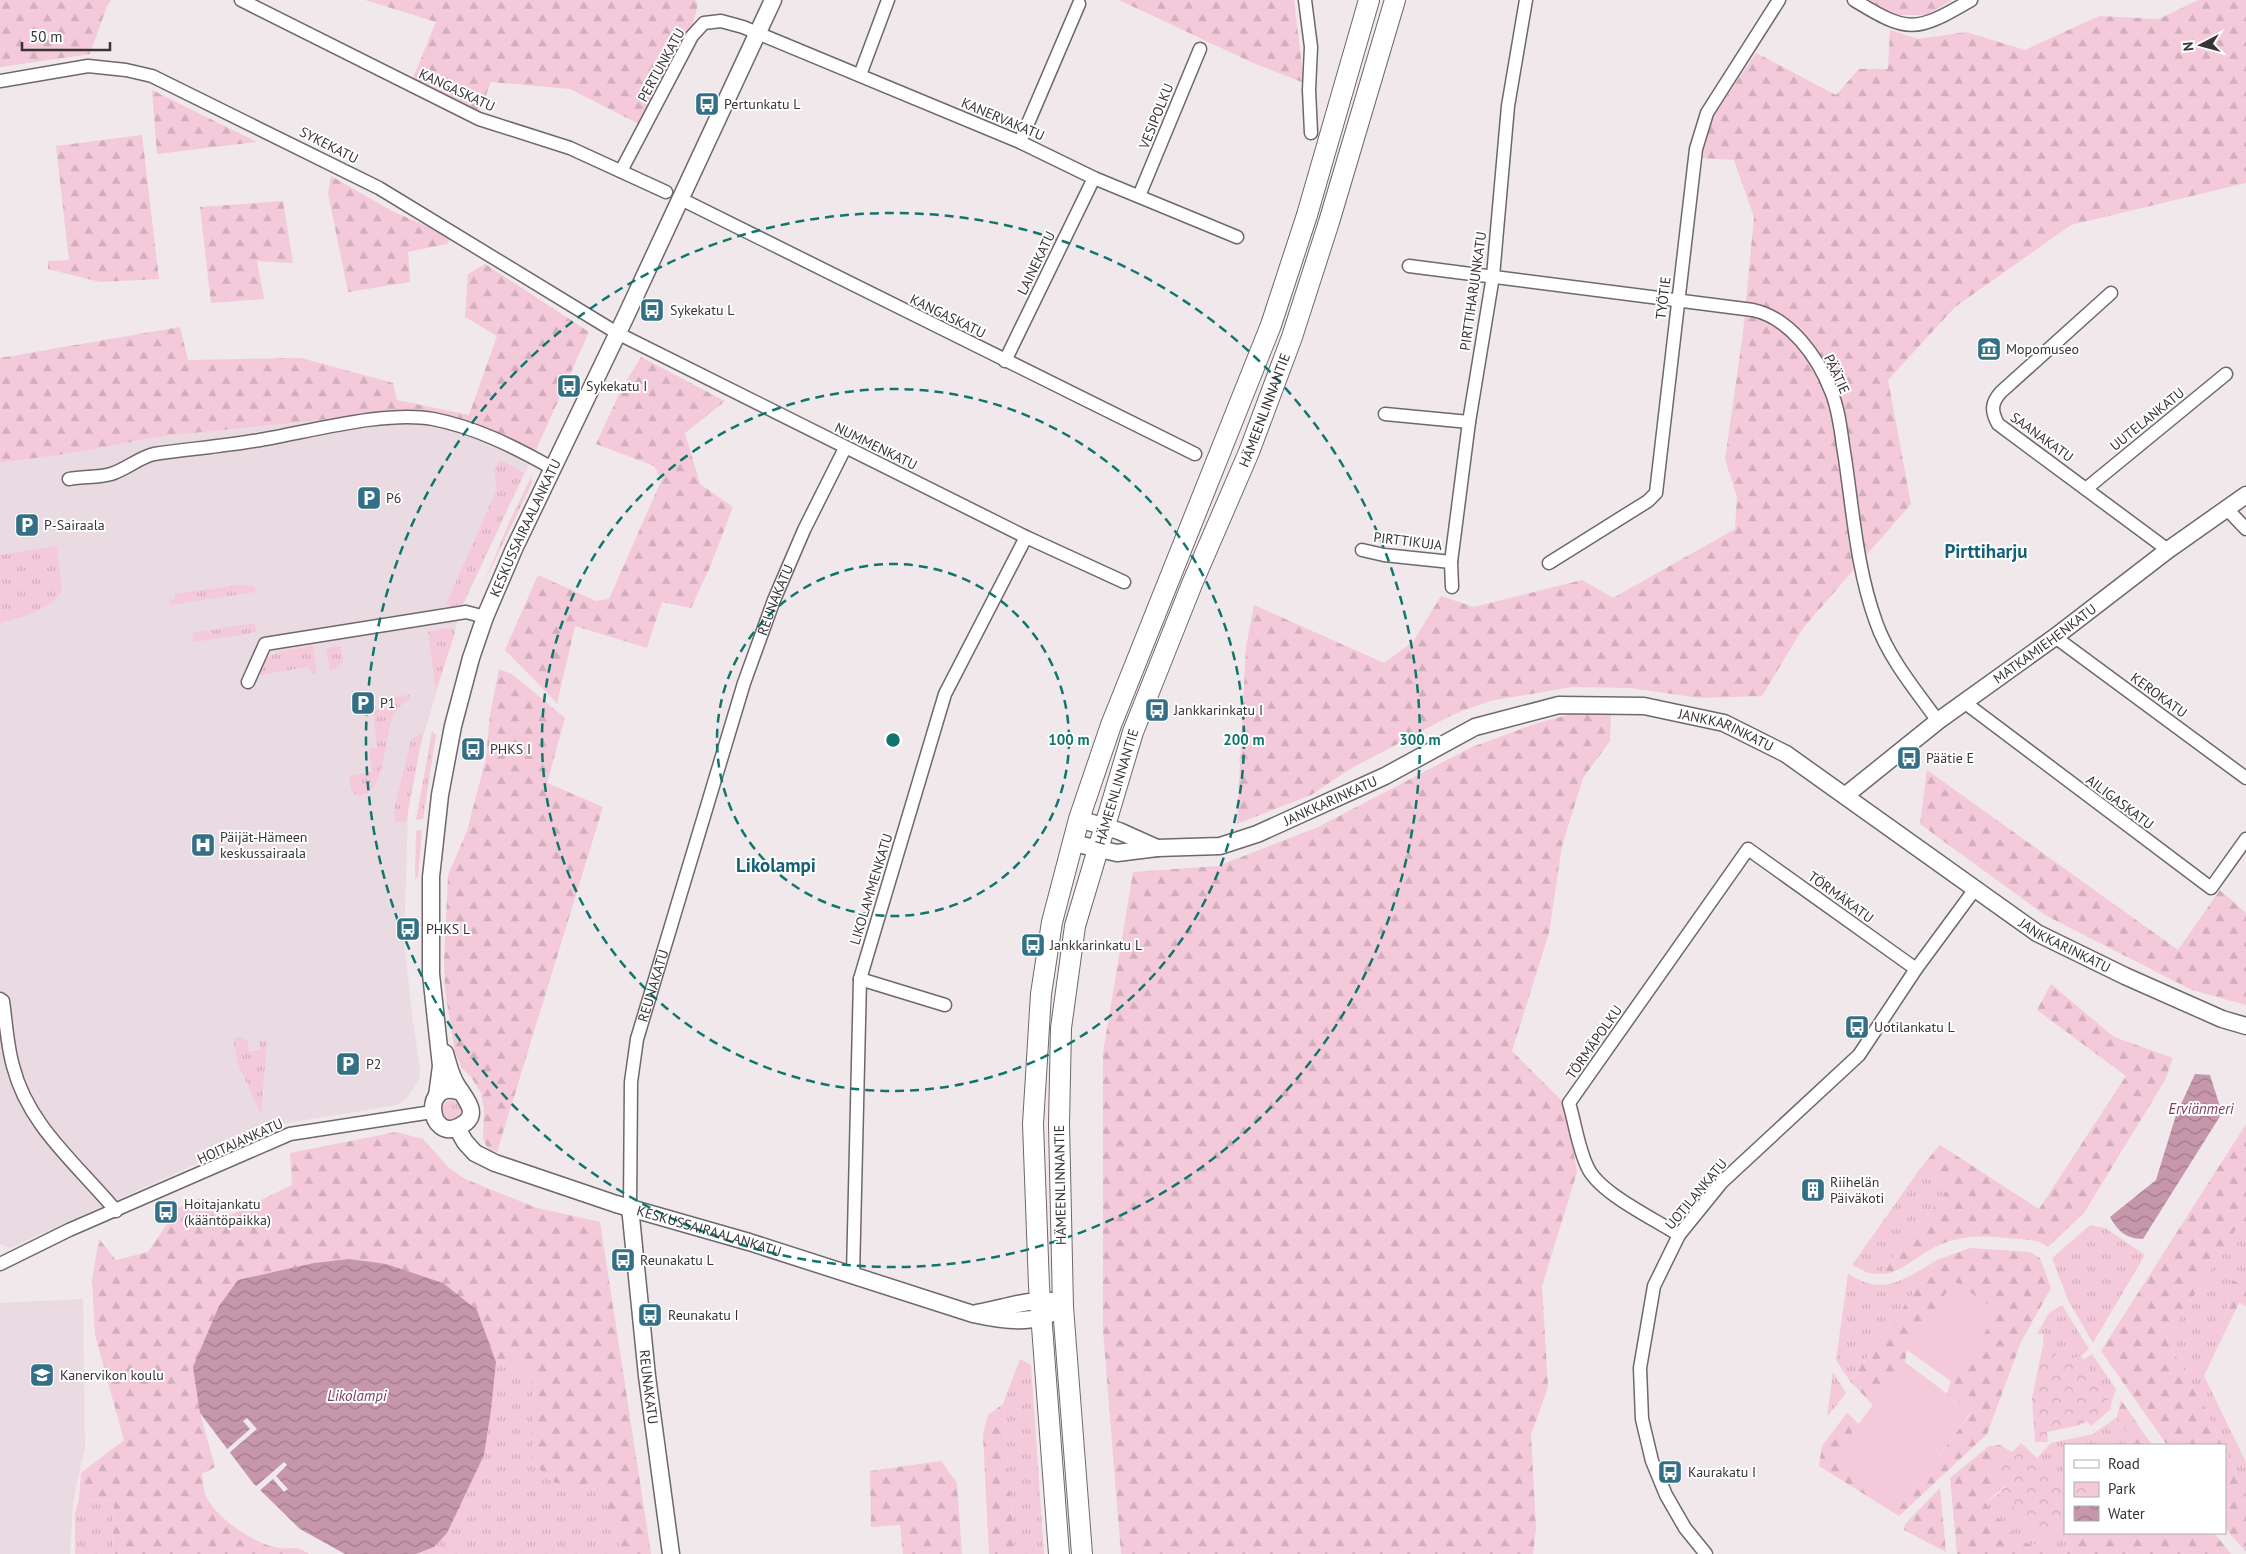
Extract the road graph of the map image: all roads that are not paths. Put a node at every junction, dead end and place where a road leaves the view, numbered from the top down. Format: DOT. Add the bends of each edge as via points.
graph roads {
  1 [pos="241,0"];
  2 [pos="772,0"];
  3 [pos="888,0"];
  4 [pos="1305,0"];
  5 [pos="1369,0"];
  6 [pos="1395,0"];
  7 [pos="1526,0"];
  8 [pos="1779,0"];
  9 [pos="1854,0"];
  10 [pos="1971,0"];
  11 [pos="1079,4"];
  12 [pos="756,33"];
  13 [pos="1200,49"];
  14 [pos="860,75"];
  15 [pos="0,81"];
  16 [pos="1311,133"];
  17 [pos="1020,142"];
  18 [pos="621,171"];
  19 [pos="1094,178"];
  20 [pos="666,192"];
  21 [pos="1139,196"];
  22 [pos="689,203"];
  23 [pos="1236,237"];
  24 [pos="1409,266"];
  25 [pos="1493,276"];
  26 [pos="2111,292"];
  27 [pos="1678,300"];
  28 [pos="617,333"];
  29 [pos="1006,361"];
  30 [pos="2226,374"];
  31 [pos="1385,414"];
  32 [pos="1469,422"];
  33 [pos="846,448"];
  34 [pos="1195,454"];
  35 [pos="552,468"];
  36 [pos="70,482"];
  37 [pos="2086,488"];
  38 [pos="2246,495"];
  39 [pos="2227,509"];
  40 [pos="2246,529"];
  41 [pos="1026,537"];
  42 [pos="1362,550"];
  43 [pos="2168,550"];
  44 [pos="1451,562"];
  45 [pos="1549,563"];
  46 [pos="1124,582"];
  47 [pos="1452,587"];
  48 [pos="485,617"];
  49 [pos="2055,637"];
  50 [pos="248,682"];
  51 [pos="1964,702"];
  52 [pos="1938,721"];
  53 [pos="2246,778"];
  54 [pos="1846,795"];
  55 [pos="1079,819"];
  56 [pos="1104,827"];
  57 [pos="2246,839"];
  58 [pos="1073,843"];
  59 [pos="1157,848"];
  60 [pos="1748,849"];
  61 [pos="1097,850"];
  62 [pos="1975,889"];
  63 [pos="1916,969"];
  64 [pos="860,979"];
  65 [pos="0,1000"];
  66 [pos="945,1005"];
  67 [pos="2246,1026"];
  68 [pos="439,1035"];
  69 [pos="0,1057"];
  70 [pos="12,1065"];
  71 [pos="461,1092"];
  72 [pos="437,1096"];
  73 [pos="432,1112"];
  74 [pos="457,1128"];
  75 [pos="630,1207"];
  76 [pos="116,1211"];
  77 [pos="1679,1235"];
  78 [pos="0,1264"];
  79 [pos="852,1275"];
  80 [pos="1063,1307"];
  81 [pos="1040,1310"];
  82 [pos="671,1554"];
  83 [pos="1059,1554"];
  84 [pos="1082,1554"];
  85 [pos="1706,1554"];
  1 -- 18 [label="street, KANGASKATU" via="479,119 570,148"];
  2 -- 12 [label="street, KESKUSSAIRAALANKATU"];
  3 -- 14 [label="street"];
  4 -- 16 [label="street" via="1311,47"];
  5 -- 55 [label="main road, HÄMEENLINNANTIE" via="1307,215 1271,325 1151,621"];
  6 -- 56 [label="main road, HÄMEENLINNANTIE" via="1292,337 1249,452 1133,732"];
  7 -- 25 [label="street, PIRTTIHARJUNKATU" via="1508,106"];
  8 -- 27 [label="street, TYÖTIE" via="1707,113 1696,149"];
  9 -- 10 [label="street" via="1890,22 1907,26 1929,22"];
  11 -- 17 [label="street"];
  12 -- 14 [label="street, KANERVAKATU"];
  12 -- 18 [label="street, PERTUNKATU" via="721,21 704,23 692,36"];
  12 -- 28 [label="street, KESKUSSAIRAALANKATU"];
  13 -- 21 [label="street, VESIPOLKU"];
  14 -- 17 [label="street, KANERVAKATU"];
  15 -- 28 [label="street, SYKEKATU" via="88,66 152,76 379,188"];
  17 -- 19 [label="street, KANERVAKATU"];
  18 -- 20 [label="street, KANGASKATU"];
  19 -- 21 [label="street, KANERVAKATU"];
  19 -- 29 [label="street, LAINEKATU"];
  21 -- 23 [label="street, KANERVAKATU"];
  22 -- 29 [label="street, KANGASKATU"];
  24 -- 25 [label="street, PÄÄTIE"];
  25 -- 27 [label="street, PÄÄTIE"];
  25 -- 32 [label="street, PIRTTIHARJUNKATU"];
  26 -- 37 [label="street, SAANAKATU" via="2001,392 1992,407 1998,424"];
  27 -- 45 [label="street, TYÖTIE" via="1656,493"];
  27 -- 52 [label="street, PÄÄTIE" via="1764,312 1789,328 1811,354 1831,391 1838,417 1858,543 1876,622 1891,651"];
  28 -- 33 [label="street, NUMMENKATU"];
  28 -- 35 [label="street, KESKUSSAIRAALANKATU"];
  29 -- 34 [label="street, KANGASKATU"];
  30 -- 37 [label="street, UUTELANKATU"];
  31 -- 32 [label="street"];
  32 -- 44 [label="street, PIRTTIHARJUNKATU"];
  33 -- 41 [label="street, NUMMENKATU"];
  33 -- 75 [label="street, REUNAKATU" via="797,547 747,674 637,1039 631,1082"];
  35 -- 36 [label="street" via="487,436 432,419 412,417 386,418 245,443 154,454 140,457 112,474 92,478 85,476"];
  35 -- 48 [label="street, KESKUSSAIRAALANKATU"];
  37 -- 43 [label="street, SAANAKATU"];
  38 -- 39 [label="street, MATKAMIEHENKATU"];
  39 -- 40 [label="street"];
  39 -- 43 [label="street, MATKAMIEHENKATU"];
  41 -- 46 [label="street, NUMMENKATU"];
  41 -- 64 [label="street, LIKOLAMMENKATU" via="945,694"];
  42 -- 44 [label="street, PIRTTIKUJA"];
  43 -- 49 [label="street, MATKAMIEHENKATU"];
  44 -- 47 [label="street, PIRTTIHARJUNKATU"];
  48 -- 50 [label="street" via="466,612 264,644"];
  48 -- 68 [label="street, KESKUSSAIRAALANKATU" via="453,726 434,835 429,946"];
  49 -- 51 [label="street, MATKAMIEHENKATU"];
  49 -- 53 [label="street, KEROKATU"];
  51 -- 52 [label="street, MATKAMIEHENKATU"];
  51 -- 57 [label="street, AILIGASKATU" via="2211,888"];
  52 -- 54 [label="street, MATKAMIEHENKATU"];
  54 -- 59 [label="street, JANKKARINKATU" via="1786,754 1724,723 1644,706 1559,705 1475,727 1385,776 1257,834 1220,846"];
  54 -- 62 [label="street, JANKKARINKATU"];
  55 -- 56 [label="street, JANKKARINKATU"];
  55 -- 58 [label="main road, HÄMEENLINNANTIE"];
  56 -- 59 [label="street, JANKKARINKATU"];
  56 -- 61 [label="main road, HÄMEENLINNANTIE"];
  58 -- 61 [label="street, JANKKARINKATU"];
  58 -- 81 [label="main road, HÄMEENLINNANTIE" via="1052,922 1041,994 1033,1124"];
  59 -- 61 [label="street, JANKKARINKATU" via="1117,853"];
  60 -- 63 [label="street, TÖRMÄKATU"];
  60 -- 77 [label="street, TÖRMÄPOLKU" via="1569,1103 1587,1167 1623,1201"];
  61 -- 80 [label="main road, HÄMEENLINNANTIE" via="1075,926 1061,1028 1059,1124"];
  62 -- 63 [label="street, UOTILANKATU"];
  62 -- 67 [label="street, JANKKARINKATU" via="2037,933 2125,976 2222,1019"];
  63 -- 77 [label="street, UOTILANKATU" via="1859,1055 1722,1182"];
  64 -- 66 [label="street"];
  64 -- 79 [label="street, LIKOLAMMENKATU"];
  65 -- 70 [label="street" via="3,1001"];
  68 -- 71 [label="street"];
  68 -- 72 [label="street, KESKUSSAIRAALANKATU" via="441,1066"];
  69 -- 70 [label="street"];
  70 -- 76 [label="street" via="40,1124"];
  71 -- 72 [label="street" via="449,1090"];
  71 -- 74 [label="street" via="471,1108 468,1121"];
  72 -- 73 [label="street"];
  73 -- 74 [label="street" via="438,1124"];
  73 -- 76 [label="street, HOITAJANKATU" via="290,1134"];
  74 -- 75 [label="street, KESKUSSAIRAALANKATU" via="475,1153 496,1163"];
  75 -- 79 [label="street, KESKUSSAIRAALANKATU"];
  75 -- 82 [label="street, REUNAKATU" via="647,1376"];
  76 -- 78 [label="street, HOITAJANKATU"];
  77 -- 85 [label="street, UOTILANKATU" via="1654,1286 1645,1329 1640,1368 1642,1418 1652,1462 1666,1495 1685,1528"];
  79 -- 81 [label="street, KESKUSSAIRAALANKATU" via="973,1314"];
  80 -- 81 [label="street, KESKUSSAIRAALANKATU" via="1052,1302"];
  80 -- 84 [label="main road, HÄMEENLINNANTIE"];
  81 -- 83 [label="main road, HÄMEENLINNANTIE"];
}
